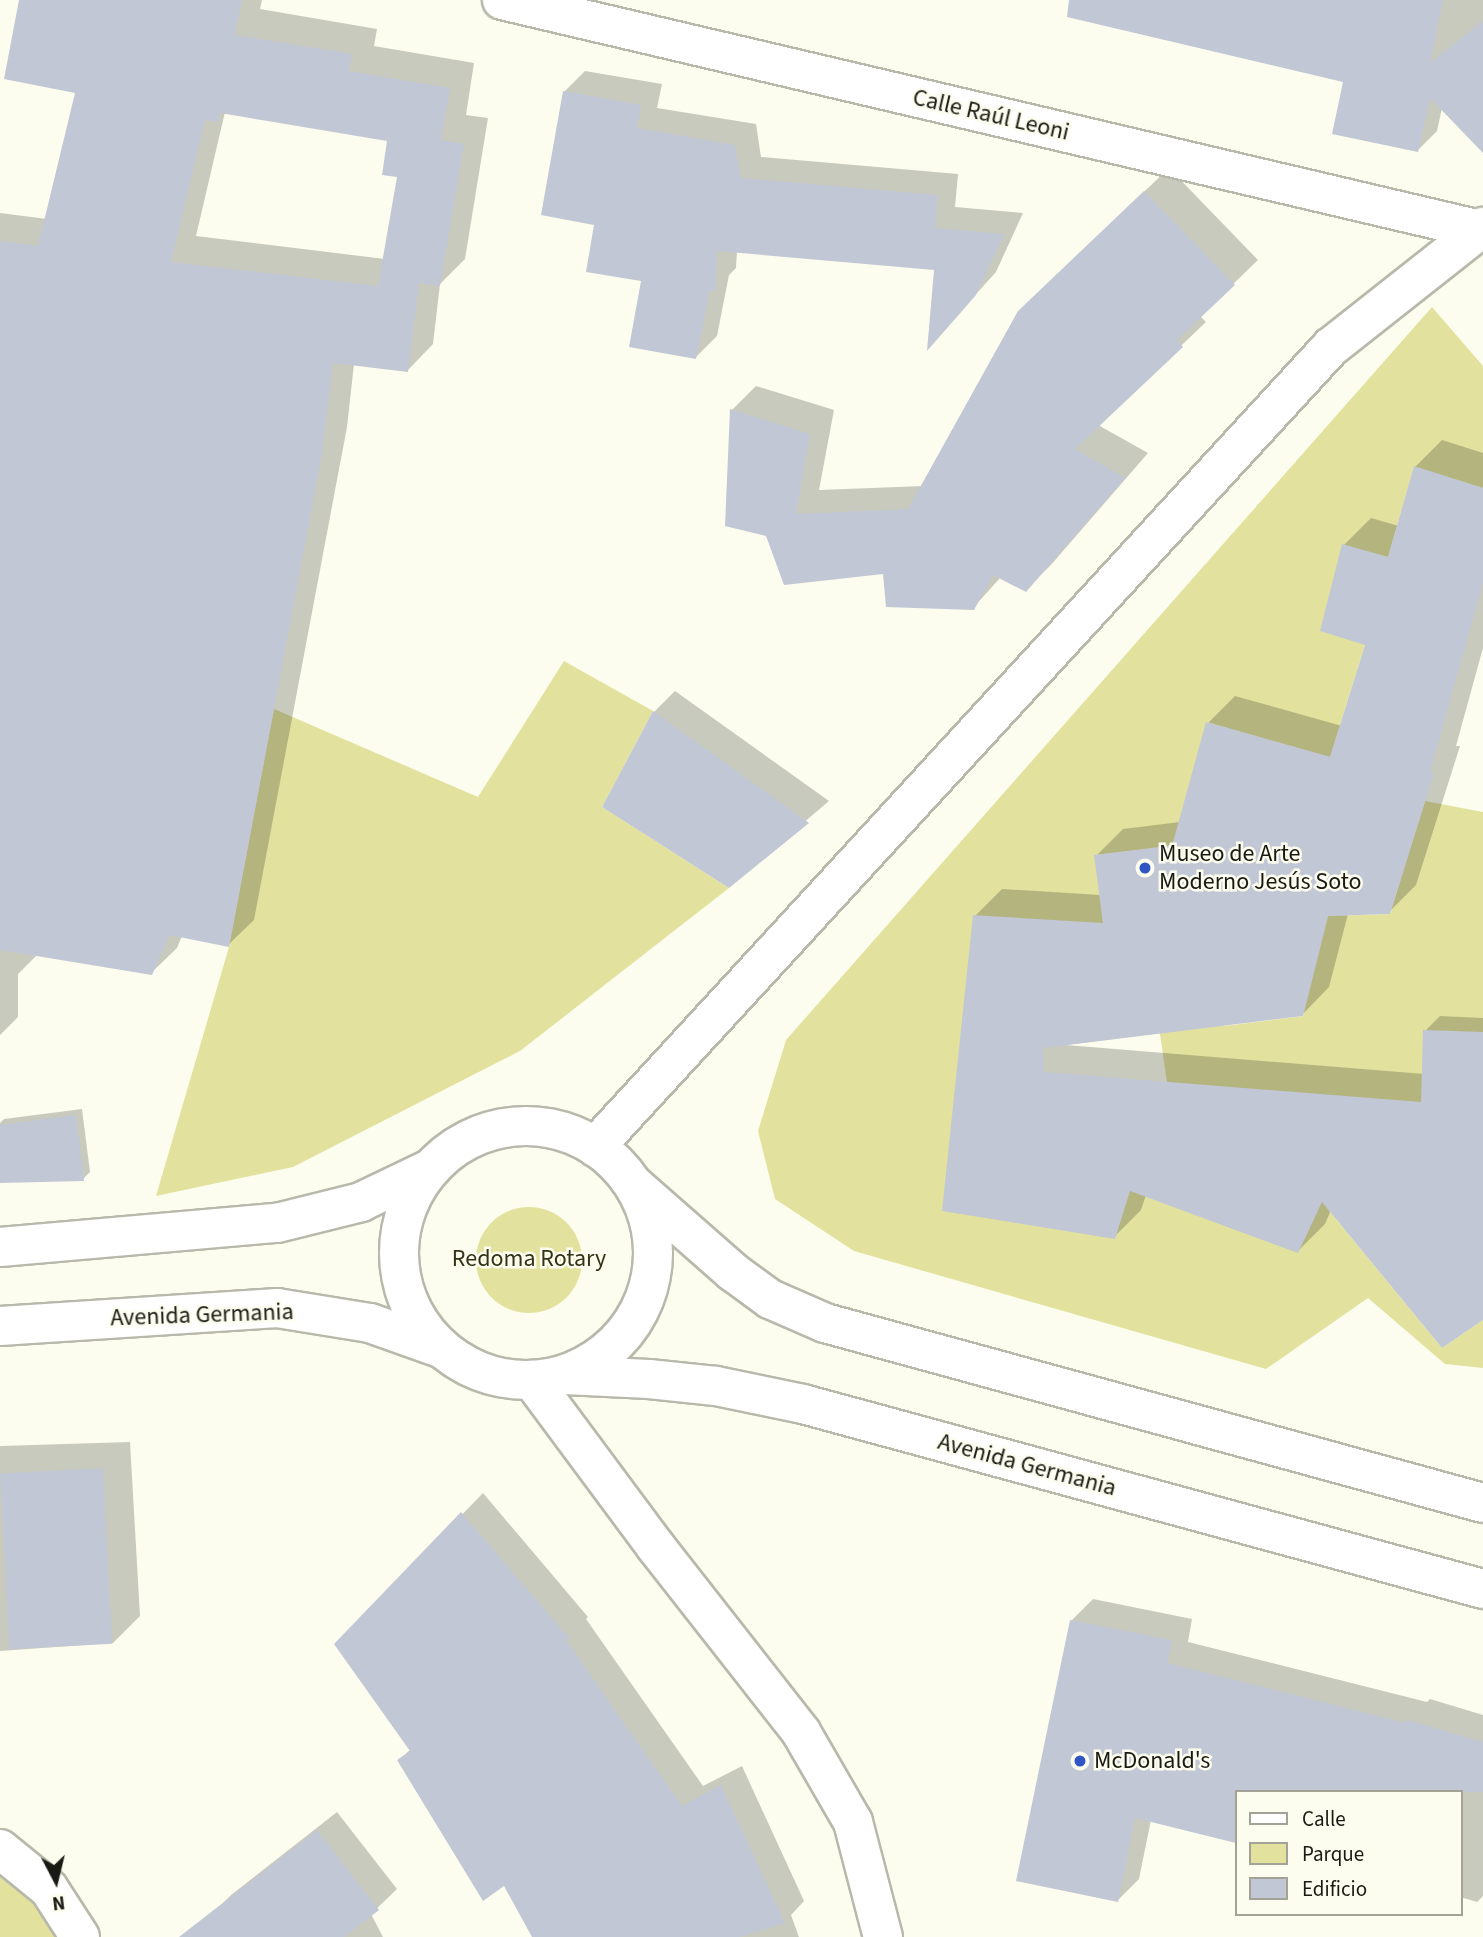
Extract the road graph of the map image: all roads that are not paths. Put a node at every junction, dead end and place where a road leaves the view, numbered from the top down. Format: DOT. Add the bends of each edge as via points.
graph roads {
  1 [pos="502,0"];
  2 [pos="1482,229"];
  3 [pos="595,1147"];
  4 [pos="432,1168"];
  5 [pos="634,1185"];
  6 [pos="0,1247"];
  7 [pos="0,1326"];
  8 [pos="440,1348"];
  9 [pos="549,1378"];
  10 [pos="1483,1503"];
  11 [pos="1483,1589"];
  12 [pos="0,1849"];
  13 [pos="80,1937"];
  14 [pos="883,1937"];
  1 -- 2 [label="street, Calle Raúl Leoni"];
  2 -- 3 [label="street" via="1331,347"];
  3 -- 4 [label="street" via="554,1129 520,1127 477,1137 456,1147"];
  3 -- 5 [label="street"];
  4 -- 6 [label="street" via="361,1202 277,1223"];
  4 -- 8 [label="street" via="412,1196 401,1227 398,1260 404,1293"];
  5 -- 9 [label="street" via="648,1214 654,1247 651,1280 640,1312 621,1339 595,1360"];
  5 -- 10 [label="street" via="770,1299 825,1323"];
  7 -- 8 [label="street, Avenida Germania" via="277,1308 370,1323"];
  8 -- 9 [label="street" via="489,1375"];
  9 -- 11 [label="street, Avenida Germania" via="649,1379 716,1386 803,1404"];
  9 -- 14 [label="street" via="656,1547 801,1732 853,1822"];
  12 -- 13 [label="street" via="49,1889"];
}
